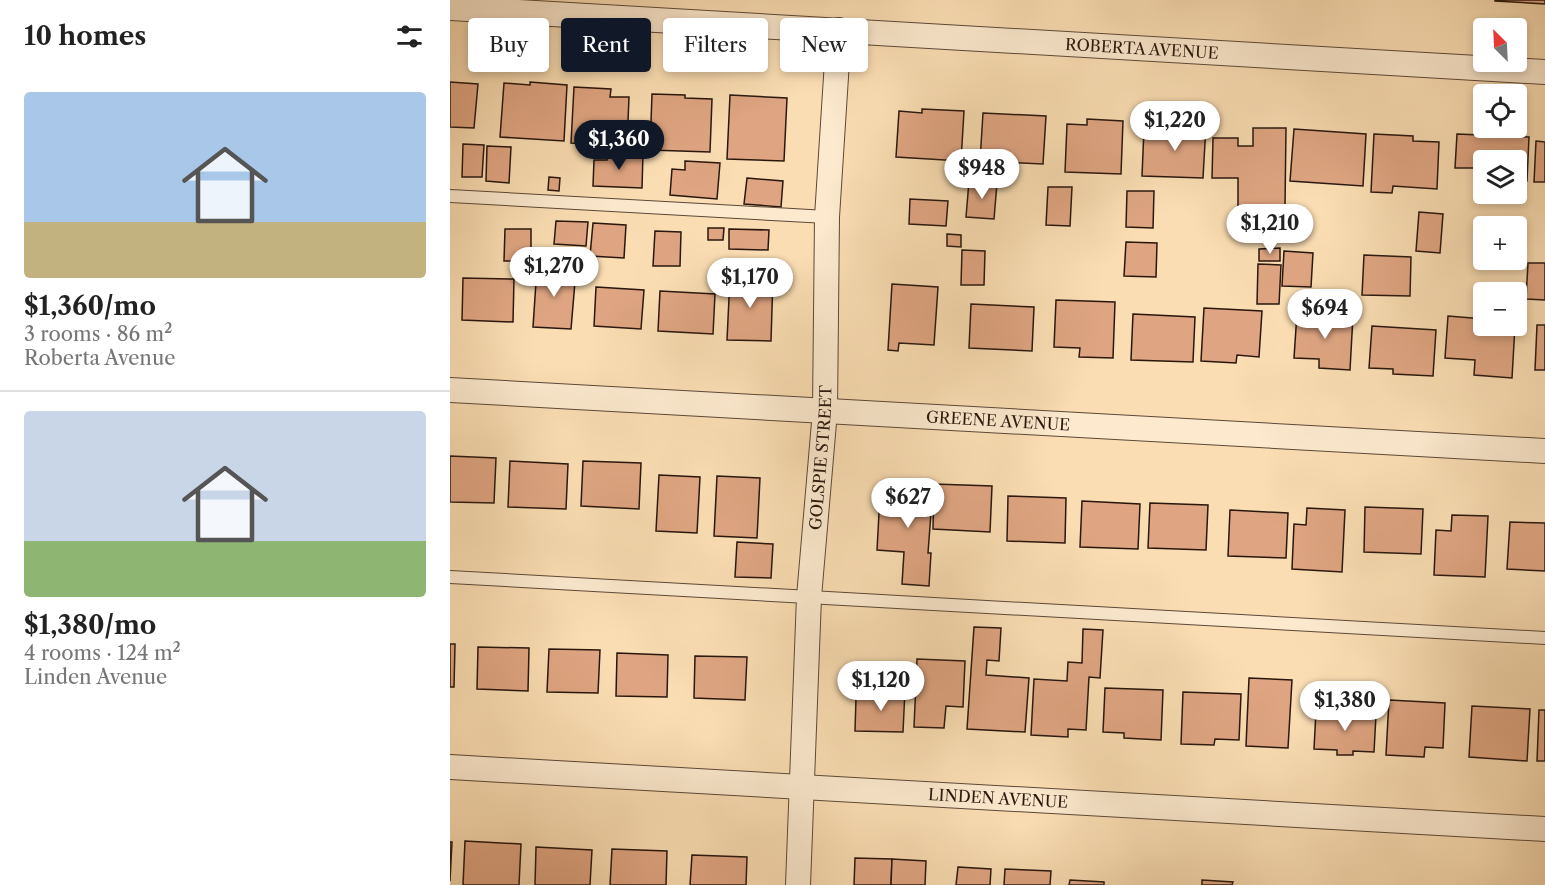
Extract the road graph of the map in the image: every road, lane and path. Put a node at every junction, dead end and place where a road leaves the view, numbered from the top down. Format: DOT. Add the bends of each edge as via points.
graph roads {
  1 [pos="450,8"];
  2 [pos="780,27"];
  3 [pos="868,32"];
  4 [pos="836,72"];
  5 [pos="1545,72"];
  6 [pos="450,196"];
  7 [pos="827,217"];
  8 [pos="450,390"];
  9 [pos="825,411"];
  10 [pos="1545,451"];
  11 [pos="450,577"];
  12 [pos="809,597"];
  13 [pos="1545,638"];
  14 [pos="450,767"];
  15 [pos="803,787"];
  16 [pos="1545,829"];
  17 [pos="798,885"];
  1 -- 2 [label="street, ROBERTA AVENUE"];
  3 -- 5 [label="street, ROBERTA AVENUE"];
  4 -- 7 [label="street, GOLSPIE STREET"];
  6 -- 7 [label="lane"];
  7 -- 9 [label="street, GOLSPIE STREET"];
  8 -- 9 [label="street, GREENE AVENUE"];
  9 -- 10 [label="street, GREENE AVENUE"];
  9 -- 12 [label="street, GOLSPIE STREET"];
  11 -- 12 [label="lane"];
  12 -- 13 [label="lane"];
  12 -- 15 [label="street, GOLSPIE STREET"];
  14 -- 15 [label="street, LINDEN AVENUE"];
  15 -- 16 [label="street, LINDEN AVENUE"];
  15 -- 17 [label="street, GOLSPIE STREET"];
}
